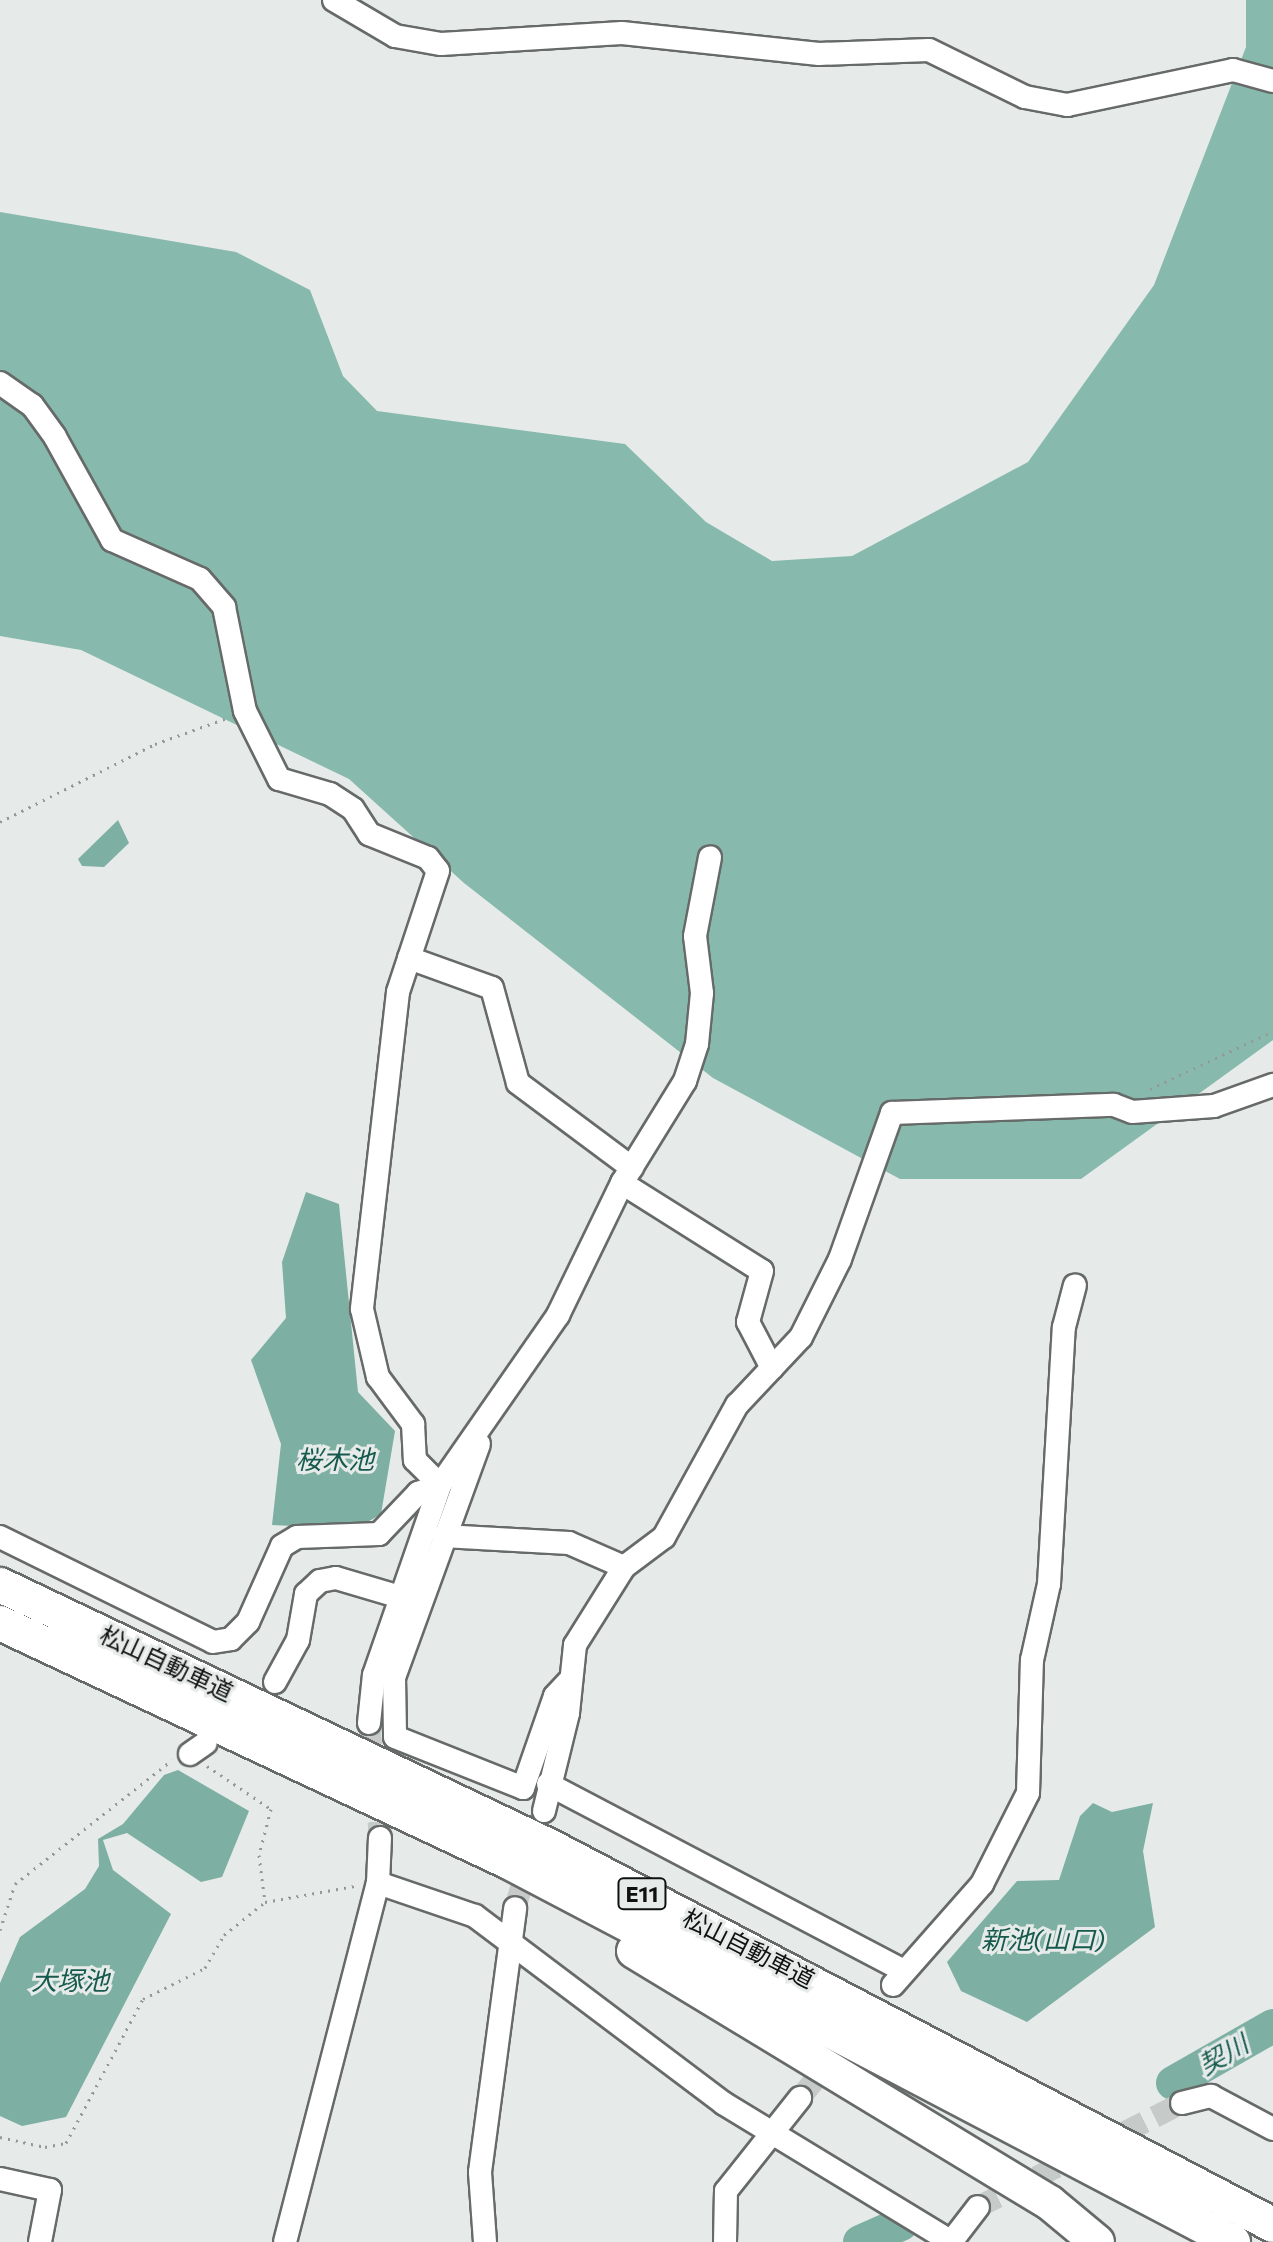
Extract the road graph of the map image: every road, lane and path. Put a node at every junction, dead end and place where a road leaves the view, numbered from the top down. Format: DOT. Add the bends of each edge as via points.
graph roads {
  1 [pos="334,0"];
  2 [pos="1273,81"];
  3 [pos="0,383"];
  4 [pos="245,711"];
  5 [pos="0,822"];
  6 [pos="710,857"];
  7 [pos="409,958"];
  8 [pos="1273,1031"];
  9 [pos="1273,1085"];
  10 [pos="1114,1105"];
  11 [pos="627,1175"];
  12 [pos="1075,1285"];
  13 [pos="772,1368"];
  14 [pos="485,1424"];
  15 [pos="440,1485"];
  16 [pos="443,1536"];
  17 [pos="0,1537"];
  18 [pos="624,1567"];
  19 [pos="0,1585"];
  20 [pos="400,1597"];
  21 [pos="0,1623"];
  22 [pos="571,1679"];
  23 [pos="275,1682"];
  24 [pos="147,1688"];
  25 [pos="369,1723"];
  26 [pos="548,1784"];
  27 [pos="544,1811"];
  28 [pos="380,1838"];
  29 [pos="378,1883"];
  30 [pos="265,1902"];
  31 [pos="515,1908"];
  32 [pos="0,1930"];
  33 [pos="511,1939"];
  34 [pos="929,2040"];
  35 [pos="800,2098"];
  36 [pos="1182,2103"];
  37 [pos="1273,2129"];
  38 [pos="773,2134"];
  39 [pos="0,2137"];
  40 [pos="0,2179"];
  41 [pos="1273,2204"];
  42 [pos="978,2207"];
  43 [pos="1273,2225"];
  44 [pos="484,2241"];
  45 [pos="40,2242"];
  46 [pos="285,2242"];
  47 [pos="725,2242"];
  48 [pos="952,2242"];
  49 [pos="1097,2242"];
  50 [pos="1233,2242"];
  1 -- 2 [label="street" via="384,31 441,44 622,33 819,54 929,50 1025,97 1067,105 1233,70"];
  3 -- 4 [label="street" via="32,405 55,437 112,540 200,579 224,607"];
  4 -- 5 [label="path" via="155,744"];
  4 -- 7 [label="street" via="279,779 330,794 353,809 369,834 428,858 438,871"];
  6 -- 11 [label="street" via="695,936 702,993 697,1044 685,1081"];
  7 -- 11 [label="street" via="492,988 518,1083"];
  7 -- 15 [label="street" via="384,1082 362,1309 378,1377 413,1424 415,1460"];
  8 -- 10 [label="path"];
  9 -- 10 [label="street" via="1214,1106 1132,1112"];
  10 -- 13 [label="street" via="892,1113 840,1259 801,1337"];
  11 -- 13 [label="street" via="762,1271 748,1322"];
  11 -- 14 [label="street" via="558,1315"];
  12 -- 26 [label="street" via="1064,1327 1049,1584 1032,1660 1028,1793 982,1884 898,1978"];
  13 -- 18 [label="street" via="737,1405 664,1537"];
  14 -- 15 [label="street"];
  14 -- 16 [label="street"];
  15 -- 17 [label="street" via="418,1493 379,1534 297,1537 282,1546 248,1622 231,1639 213,1642"];
  15 -- 20 [label="street"];
  16 -- 18 [label="street" via="569,1543"];
  16 -- 22 [label="street" via="394,1677 395,1737 523,1788 555,1696"];
  18 -- 22 [label="street" via="575,1645"];
  19 -- 34 [label="highway, 松山自動車道 / E11" via="535,1839"];
  20 -- 23 [label="street" via="336,1578 320,1581 306,1594 298,1640"];
  20 -- 25 [label="street" via="374,1675"];
  21 -- 24 [label="highway, 松山自動車道 / E11"];
  22 -- 26 [label="street"];
  24 -- 49 [label="highway" via="673,1971 1050,2203"];
  24 -- 50 [label="highway, 松山自動車道 / E11" via="813,2015"];
  26 -- 27 [label="street"];
  28 -- 29 [label="street"];
  29 -- 30 [label="path"];
  29 -- 33 [label="street" via="431,1895"];
  29 -- 46 [label="street"];
  30 -- 32 [label="path" via="259,1855 271,1809 198,1749 169,1762 15,1884"];
  30 -- 39 [label="path" via="224,1935 205,1968 143,1999 66,2143 45,2147"];
  31 -- 33 [label="street"];
  33 -- 38 [label="street"];
  33 -- 44 [label="street" via="480,2172"];
  34 -- 41 [label="highway"];
  34 -- 43 [label="highway, 松山自動車道 / E11"];
  35 -- 38 [label="street"];
  36 -- 37 [label="street" via="1211,2096"];
  38 -- 47 [label="street" via="726,2191"];
  38 -- 48 [label="street"];
  40 -- 45 [label="street" via="50,2190"];
  42 -- 48 [label="street"];
}
